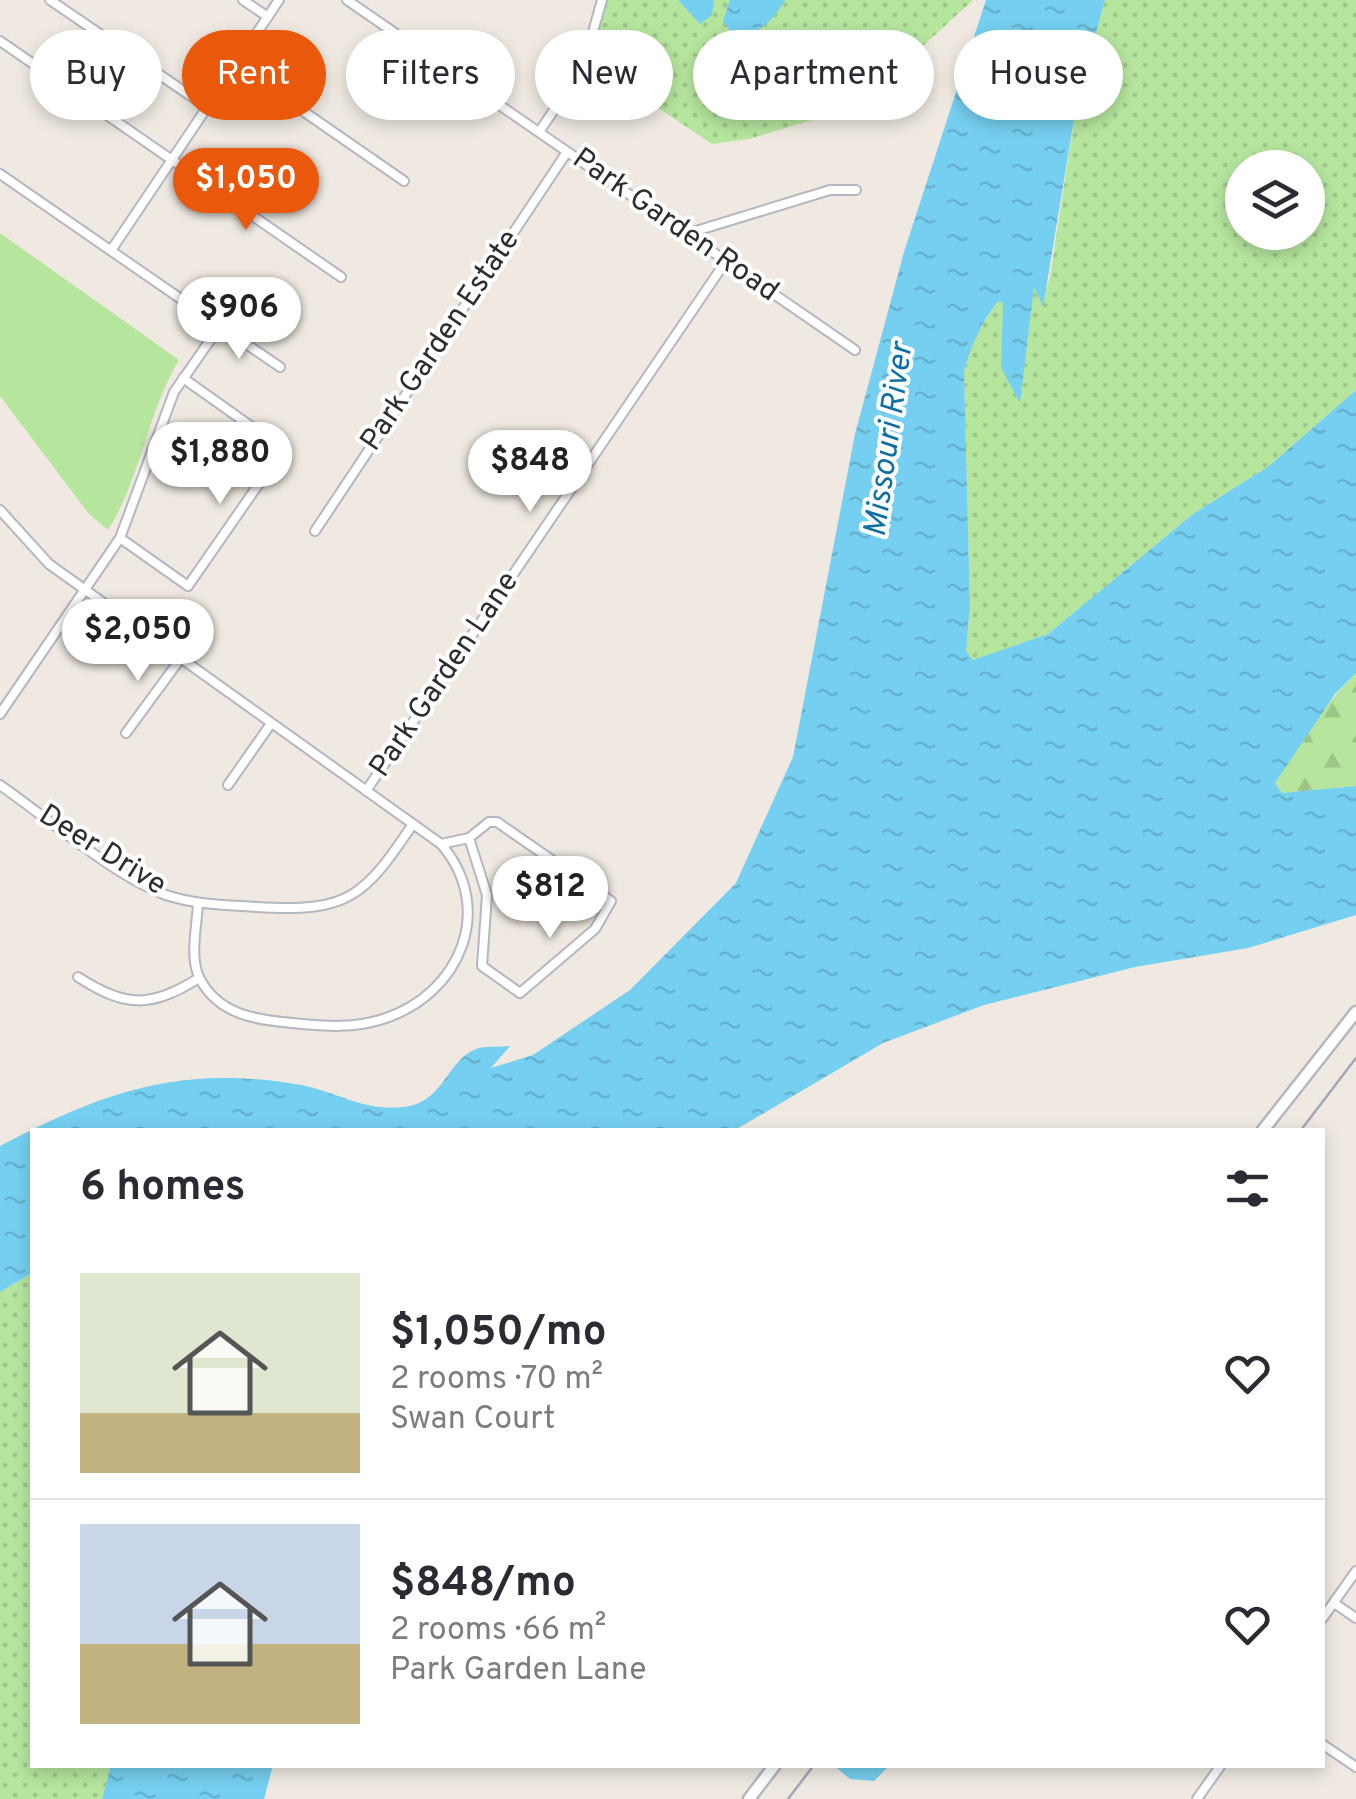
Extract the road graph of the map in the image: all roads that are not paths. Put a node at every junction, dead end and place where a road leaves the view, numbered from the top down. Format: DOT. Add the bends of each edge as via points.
graph roads {
  1 [pos="50,0"];
  2 [pos="243,0"];
  3 [pos="279,0"];
  4 [pos="348,0"];
  5 [pos="588,0"];
  6 [pos="602,2"];
  7 [pos="268,17"];
  8 [pos="259,30"];
  9 [pos="0,41"];
  10 [pos="182,90"];
  11 [pos="198,120"];
  12 [pos="316,120"];
  13 [pos="539,132"];
  14 [pos="567,152"];
  15 [pos="172,158"];
  16 [pos="0,174"];
  17 [pos="404,181"];
  18 [pos="856,190"];
  19 [pos="686,234"];
  20 [pos="112,249"];
  21 [pos="726,261"];
  22 [pos="340,277"];
  23 [pos="220,326"];
  24 [pos="854,350"];
  25 [pos="280,367"];
  26 [pos="183,378"];
  27 [pos="0,510"];
  28 [pos="315,531"];
  29 [pos="120,538"];
  30 [pos="85,588"];
  31 [pos="180,658"];
  32 [pos="0,714"];
  33 [pos="270,724"];
  34 [pos="126,733"];
  35 [pos="0,785"];
  36 [pos="228,785"];
  37 [pos="366,791"];
  38 [pos="413,824"];
  39 [pos="469,838"];
  40 [pos="441,844"];
  41 [pos="198,903"];
  42 [pos="78,976"];
  43 [pos="199,978"];
  44 [pos="1356,1012"];
  45 [pos="1265,1128"];
  46 [pos="1356,1571"];
  47 [pos="1334,1603"];
  48 [pos="1325,1615"];
  49 [pos="1356,1618"];
  50 [pos="1325,1746"];
  51 [pos="1356,1767"];
  52 [pos="773,1768"];
  53 [pos="1219,1768"];
  54 [pos="749,1799"];
  55 [pos="1197,1799"];
  1 -- 10 [label="street"];
  2 -- 7 [label="street"];
  3 -- 7 [label="street"];
  4 -- 13 [label="street, Park Garden Road"];
  5 -- 6 [label="street"];
  6 -- 13 [label="street" via="582,68"];
  7 -- 8 [label="street"];
  9 -- 15 [label="street"];
  11 -- 15 [label="street"];
  12 -- 17 [label="street"];
  13 -- 14 [label="street, Park Garden Road"];
  14 -- 19 [label="street, Park Garden Road"];
  14 -- 28 [label="street, Park Garden Estate"];
  15 -- 20 [label="street"];
  15 -- 22 [label="street"];
  16 -- 20 [label="street"];
  18 -- 19 [label="street" via="830,190"];
  19 -- 21 [label="street, Park Garden Road"];
  20 -- 23 [label="street"];
  21 -- 24 [label="street, Park Garden Road"];
  21 -- 37 [label="street, Park Garden Lane"];
  23 -- 25 [label="street"];
  23 -- 26 [label="street"];
  26 -- 29 [label="street"];
  26 -- 29 [label="street" via="283,449 188,586"];
  27 -- 30 [label="street" via="28,544"];
  29 -- 30 [label="street"];
  30 -- 31 [label="street"];
  30 -- 32 [label="street"];
  31 -- 33 [label="street"];
  31 -- 34 [label="street"];
  33 -- 36 [label="street"];
  33 -- 37 [label="street"];
  35 -- 41 [label="street, Deer Drive" via="143,884"];
  37 -- 38 [label="street"];
  38 -- 40 [label="street"];
  38 -- 41 [label="street, Deer Drive" via="366,886 340,903 305,910"];
  39 -- 39 [label="street" via="489,822 505,824 611,901 594,929 520,994 482,966 487,895"];
  39 -- 40 [label="street"];
  40 -- 43 [label="street" via="464,881 468,934 450,972 410,1007 345,1028 260,1021 234,1013"];
  41 -- 43 [label="street"];
  42 -- 43 [label="street" via="124,1001 171,996"];
  44 -- 45 [label="street"];
  46 -- 47 [label="street"];
  47 -- 48 [label="street"];
  47 -- 49 [label="street"];
  50 -- 51 [label="street"];
  52 -- 54 [label="street"];
  53 -- 55 [label="street"];
}
